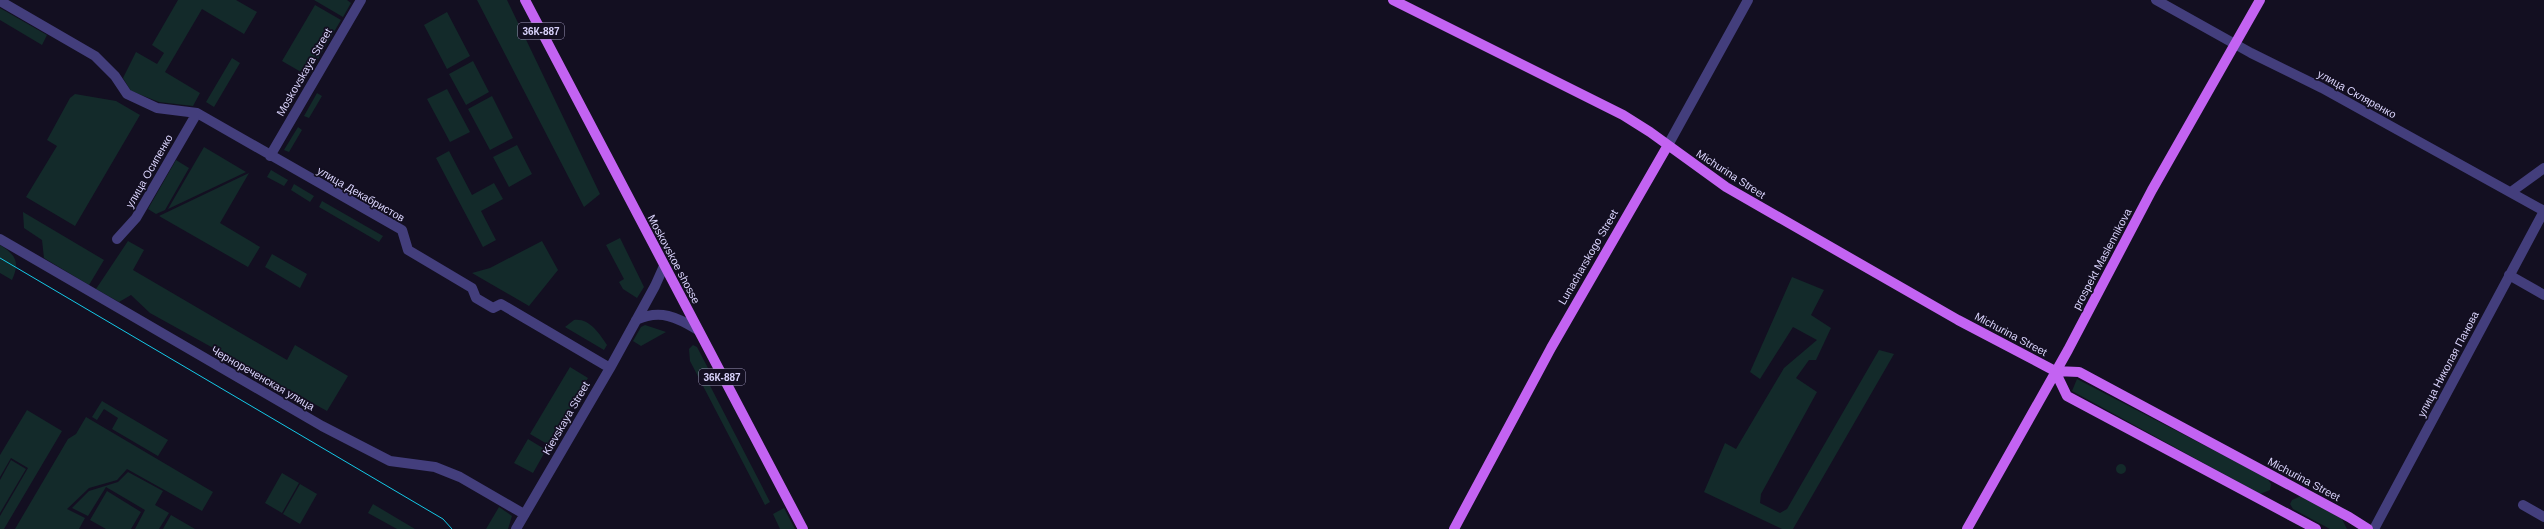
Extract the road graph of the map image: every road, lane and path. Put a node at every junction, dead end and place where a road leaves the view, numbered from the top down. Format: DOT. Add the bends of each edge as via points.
graph roads {
  1 [pos="525,0"];
  2 [pos="1393,0"];
  3 [pos="1748,0"];
  4 [pos="2156,0"];
  5 [pos="2260,0"];
  6 [pos="0,1"];
  7 [pos="361,1"];
  8 [pos="2235,43"];
  9 [pos="197,113"];
  10 [pos="1668,145"];
  11 [pos="270,156"];
  12 [pos="2544,168"];
  13 [pos="2511,192"];
  14 [pos="2544,211"];
  15 [pos="0,238"];
  16 [pos="117,239"];
  17 [pos="664,266"];
  18 [pos="2510,275"];
  19 [pos="2544,295"];
  20 [pos="636,320"];
  21 [pos="698,330"];
  22 [pos="610,368"];
  23 [pos="2055,371"];
  24 [pos="2523,505"];
  25 [pos="524,514"];
  26 [pos="2544,517"];
  27 [pos="516,529"];
  28 [pos="803,529"];
  29 [pos="1454,529"];
  30 [pos="1967,529"];
  31 [pos="2316,529"];
  32 [pos="2368,529"];
  33 [pos="2374,529"];
  1 -- 17 [label="main road, Moskovskoe shosse / 36К-887"];
  2 -- 10 [label="main road, Michurina Street" via="1623,115"];
  3 -- 10 [label="street, Lunacharskogo Street"];
  4 -- 8 [label="street, улица Скляренко"];
  5 -- 8 [label="main road, prospekt Maslennikova"];
  6 -- 9 [label="street" via="95,56 128,94 157,108"];
  7 -- 11 [label="street, Moskovskaya Street"];
  8 -- 13 [label="street, улица Скляренко"];
  8 -- 23 [label="main road, prospekt Maslennikova"];
  9 -- 11 [label="street"];
  9 -- 16 [label="street, улица Осипенко" via="136,218"];
  10 -- 23 [label="main road, Michurina Street" via="1726,187 1765,210 1972,328"];
  10 -- 29 [label="main road, Lunacharskogo Street" via="1551,348"];
  11 -- 22 [label="street, улица Декабристов" via="402,230 408,250 472,288 476,298 493,308 501,304"];
  12 -- 13 [label="street"];
  13 -- 14 [label="street, улица Скляренко"];
  14 -- 18 [label="street, улица Николая Панова"];
  15 -- 25 [label="street, Чернореченская улица" via="328,429 390,461 435,467 460,477"];
  17 -- 20 [label="street, Kievskaya Street"];
  17 -- 21 [label="main road, Moskovskoe shosse / 36К-887"];
  18 -- 19 [label="street"];
  18 -- 33 [label="street, улица Николая Панова"];
  20 -- 21 [label="street" via="654,314 665,314 676,317"];
  20 -- 22 [label="street, Kievskaya Street"];
  21 -- 28 [label="main road, Moskovskoe shosse / 36К-887"];
  22 -- 25 [label="street, Kievskaya Street"];
  23 -- 30 [label="main road, prospekt Maslennikova"];
  23 -- 31 [label="main road" via="2067,396"];
  23 -- 32 [label="main road, Michurina Street" via="2079,372 2343,513"];
  24 -- 26 [label="street"];
  25 -- 27 [label="street, Kievskaya Street"];
}
